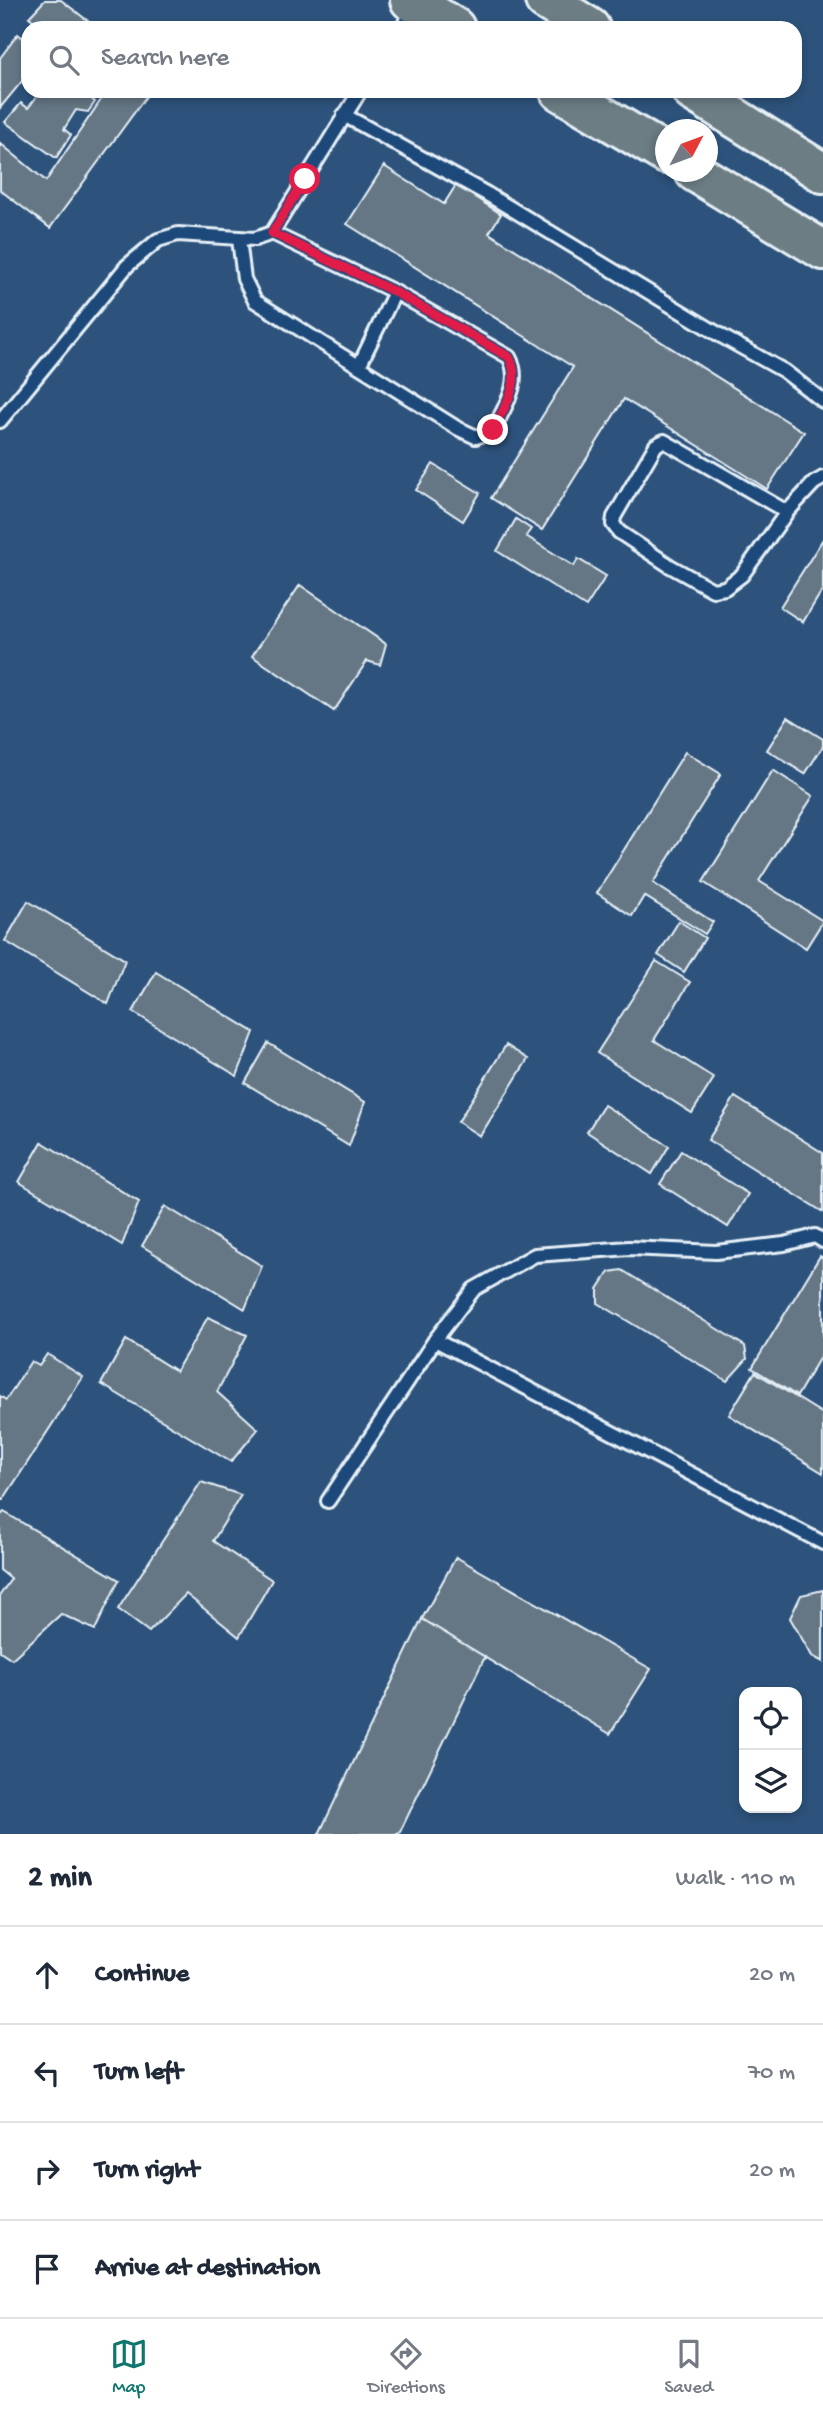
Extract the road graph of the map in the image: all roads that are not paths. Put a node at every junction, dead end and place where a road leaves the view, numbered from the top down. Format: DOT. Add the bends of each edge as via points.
graph roads {
  1 [pos="545,0"];
  2 [pos="410,11"];
  3 [pos="436,21"];
  4 [pos="579,21"];
  5 [pos="355,98"];
  6 [pos="572,98"];
  7 [pos="703,98"];
  8 [pos="344,115"];
  9 [pos="655,147"];
  10 [pos="823,173"];
  11 [pos="711,182"];
  12 [pos="272,233"];
  13 [pos="239,239"];
  14 [pos="823,250"];
  15 [pos="395,292"];
  16 [pos="359,366"];
  17 [pos="823,401"];
  18 [pos="0,421"];
  19 [pos="823,478"];
  20 [pos="787,512"];
  21 [pos="823,1241"];
  22 [pos="435,1340"];
  23 [pos="328,1501"];
  24 [pos="823,1543"];
  1 -- 4 [label="main road"];
  2 -- 3 [label="main road"];
  5 -- 8 [label="lane"];
  6 -- 9 [label="main road"];
  7 -- 10 [label="main road"];
  8 -- 12 [label="lane"];
  8 -- 17 [label="lane" via="487,194 784,371"];
  11 -- 14 [label="main road"];
  12 -- 13 [label="lane"];
  12 -- 15 [label="lane"];
  13 -- 16 [label="lane" via="244,279 255,301"];
  13 -- 18 [label="lane" via="178,234 158,240 127,266"];
  15 -- 16 [label="lane"];
  15 -- 16 [label="lane" via="509,357 516,375 511,393 493,430 476,437"];
  19 -- 20 [label="lane"];
  20 -- 20 [label="lane" via="664,441 656,445 613,524 670,566 713,590 725,588 742,575"];
  21 -- 22 [label="lane" via="816,1236 716,1252 629,1248 534,1255 474,1289"];
  22 -- 23 [label="lane"];
  22 -- 24 [label="lane"];
}
